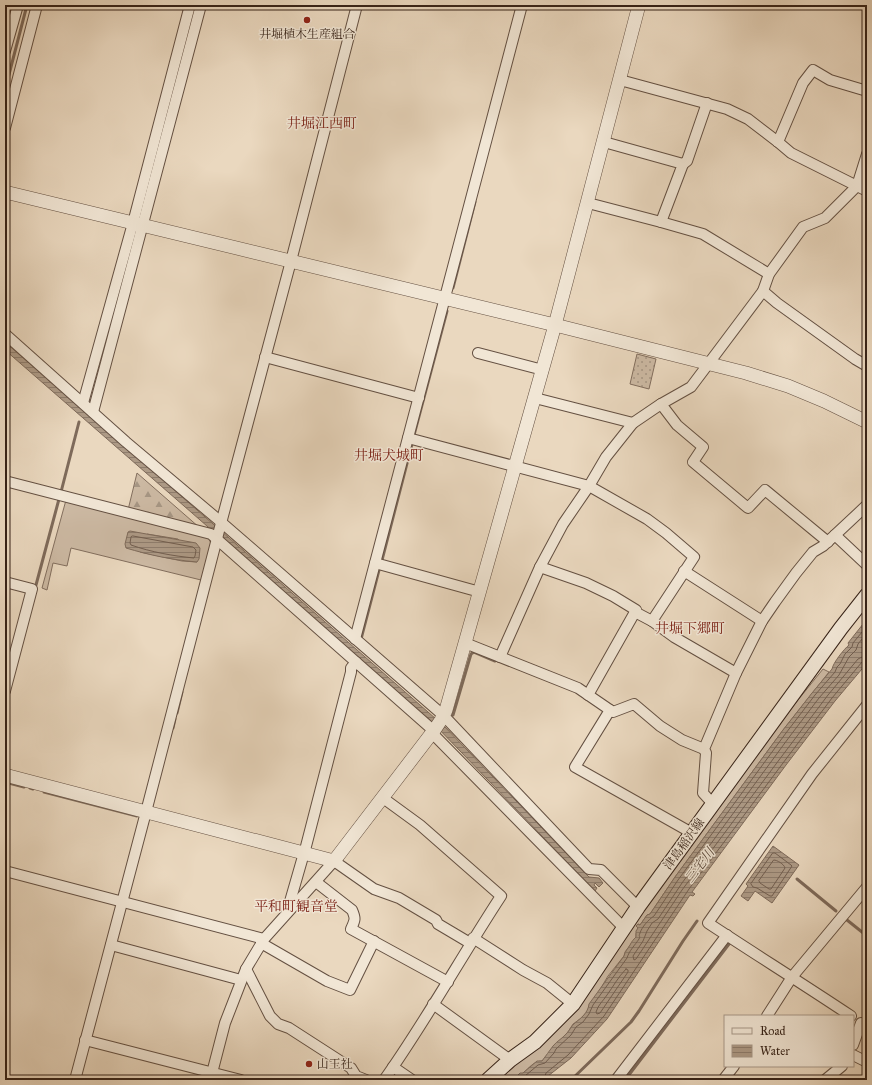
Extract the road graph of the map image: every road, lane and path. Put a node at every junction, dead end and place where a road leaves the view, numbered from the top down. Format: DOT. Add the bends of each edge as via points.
graph roads {
  1 [pos="18,5"];
  2 [pos="37,5"];
  3 [pos="190,5"];
  4 [pos="201,5"];
  5 [pos="357,5"];
  6 [pos="522,5"];
  7 [pos="639,5"];
  8 [pos="5,51"];
  9 [pos="620,80"];
  10 [pos="867,91"];
  11 [pos="708,104"];
  12 [pos="5,128"];
  13 [pos="604,142"];
  14 [pos="778,142"];
  15 [pos="867,154"];
  16 [pos="683,164"];
  17 [pos="857,186"];
  18 [pos="867,191"];
  19 [pos="5,192"];
  20 [pos="588,203"];
  21 [pos="661,222"];
  22 [pos="138,224"];
  23 [pos="291,261"];
  24 [pos="769,274"];
  25 [pos="763,291"];
  26 [pos="445,299"];
  27 [pos="556,325"];
  28 [pos="5,334"];
  29 [pos="478,353"];
  30 [pos="265,357"];
  31 [pos="708,364"];
  32 [pos="867,366"];
  33 [pos="543,370"];
  34 [pos="419,398"];
  35 [pos="535,398"];
  36 [pos="82,403"];
  37 [pos="661,404"];
  38 [pos="93,412"];
  39 [pos="867,422"];
  40 [pos="633,423"];
  41 [pos="408,438"];
  42 [pos="515,466"];
  43 [pos="5,481"];
  44 [pos="589,486"];
  45 [pos="867,505"];
  46 [pos="220,524"];
  47 [pos="217,538"];
  48 [pos="832,539"];
  49 [pos="375,563"];
  50 [pos="867,565"];
  51 [pos="540,567"];
  52 [pos="684,571"];
  53 [pos="5,582"];
  54 [pos="480,592"];
  55 [pos="867,595"];
  56 [pos="635,612"];
  57 [pos="652,621"];
  58 [pos="762,621"];
  59 [pos="355,639"];
  60 [pos="465,643"];
  61 [pos="500,657"];
  62 [pos="356,662"];
  63 [pos="736,673"];
  64 [pos="7,674"];
  65 [pos="5,691"];
  66 [pos="588,695"];
  67 [pos="867,705"];
  68 [pos="610,710"];
  69 [pos="437,726"];
  70 [pos="704,749"];
  71 [pos="5,775"];
  72 [pos="383,798"];
  73 [pos="713,804"];
  74 [pos="146,812"];
  75 [pos="692,833"];
  76 [pos="304,854"];
  77 [pos="334,861"];
  78 [pos="5,871"];
  79 [pos="316,882"];
  80 [pos="867,887"];
  81 [pos="122,902"];
  82 [pos="638,907"];
  83 [pos="286,914"];
  84 [pos="624,928"];
  85 [pos="727,935"];
  86 [pos="262,941"];
  87 [pos="374,941"];
  88 [pos="472,941"];
  89 [pos="111,945"];
  90 [pos="246,969"];
  91 [pos="792,977"];
  92 [pos="241,980"];
  93 [pos="448,982"];
  94 [pos="433,1004"];
  95 [pos="573,1004"];
  96 [pos="768,1015"];
  97 [pos="849,1015"];
  98 [pos="858,1021"];
  99 [pos="85,1040"];
  100 [pos="854,1040"];
  101 [pos="854,1056"];
  102 [pos="510,1060"];
  103 [pos="867,1062"];
  104 [pos="393,1067"];
  105 [pos="733,1067"];
  106 [pos="841,1067"];
  107 [pos="208,1075"];
  108 [pos="832,1078"];
  109 [pos="75,1080"];
  110 [pos="241,1080"];
  111 [pos="366,1080"];
  112 [pos="384,1080"];
  113 [pos="412,1080"];
  114 [pos="488,1080"];
  115 [pos="616,1080"];
  116 [pos="723,1080"];
  1 -- 8 [label="street"];
  2 -- 12 [label="street"];
  3 -- 22 [label="street"];
  4 -- 22 [label="street"];
  5 -- 23 [label="street"];
  6 -- 26 [label="street"];
  7 -- 9 [label="street"];
  9 -- 11 [label="street"];
  9 -- 13 [label="street"];
  10 -- 14 [label="street" via="830,80 813,70 803,83"];
  11 -- 14 [label="street" via="748,119"];
  11 -- 16 [label="street" via="687,161"];
  13 -- 16 [label="street"];
  13 -- 20 [label="street"];
  14 -- 17 [label="street" via="790,153"];
  15 -- 17 [label="street"];
  16 -- 21 [label="street"];
  17 -- 18 [label="street"];
  17 -- 24 [label="street" via="825,218 803,227"];
  19 -- 22 [label="street"];
  20 -- 21 [label="street"];
  20 -- 27 [label="street"];
  21 -- 24 [label="street" via="703,234"];
  22 -- 23 [label="street"];
  22 -- 36 [label="street"];
  22 -- 38 [label="street"];
  23 -- 26 [label="street"];
  23 -- 30 [label="street"];
  24 -- 25 [label="street"];
  25 -- 31 [label="street"];
  25 -- 32 [label="street"];
  26 -- 27 [label="street"];
  26 -- 34 [label="street"];
  27 -- 31 [label="street"];
  27 -- 33 [label="street"];
  28 -- 36 [label="street"];
  29 -- 33 [label="street"];
  30 -- 34 [label="street"];
  30 -- 46 [label="street"];
  31 -- 37 [label="street" via="691,386"];
  31 -- 39 [label="street" via="788,386"];
  33 -- 35 [label="street"];
  34 -- 41 [label="street"];
  35 -- 40 [label="street"];
  35 -- 42 [label="street"];
  36 -- 38 [label="street"];
  37 -- 40 [label="street"];
  37 -- 48 [label="street" via="677,425 703,447 693,462 748,508 765,490"];
  38 -- 46 [label="street"];
  40 -- 44 [label="street" via="606,457"];
  41 -- 42 [label="street"];
  41 -- 49 [label="street"];
  42 -- 44 [label="street"];
  42 -- 54 [label="street"];
  43 -- 47 [label="street" via="211,534"];
  44 -- 51 [label="street" via="563,524"];
  44 -- 52 [label="street" via="647,519 694,557"];
  45 -- 48 [label="street"];
  46 -- 47 [label="street"];
  46 -- 59 [label="street"];
  47 -- 62 [label="street"];
  47 -- 74 [label="street"];
  48 -- 50 [label="street"];
  48 -- 58 [label="street" via="813,552"];
  49 -- 54 [label="street"];
  49 -- 59 [label="street"];
  51 -- 56 [label="street" via="586,583 636,610"];
  51 -- 61 [label="street"];
  52 -- 57 [label="street"];
  52 -- 58 [label="street"];
  53 -- 64 [label="street" via="32,589"];
  54 -- 60 [label="street"];
  55 -- 73 [label="main road, 津島稲沢線"];
  56 -- 57 [label="street"];
  56 -- 66 [label="street"];
  57 -- 63 [label="street" via="674,637"];
  58 -- 63 [label="street"];
  59 -- 69 [label="street"];
  60 -- 61 [label="street"];
  60 -- 69 [label="street" via="446,710"];
  61 -- 66 [label="street" via="578,688"];
  62 -- 69 [label="street"];
  62 -- 76 [label="street" via="351,668"];
  63 -- 70 [label="street"];
  64 -- 65 [label="street"];
  66 -- 68 [label="street"];
  67 -- 85 [label="street" via="812,774 708,923"];
  68 -- 70 [label="street" via="613,712 634,704 660,726 682,740"];
  68 -- 75 [label="street" via="575,767"];
  69 -- 72 [label="street"];
  69 -- 82 [label="street" via="589,869 601,870"];
  69 -- 84 [label="street"];
  70 -- 73 [label="street" via="706,753 703,793"];
  71 -- 74 [label="street"];
  72 -- 77 [label="street"];
  72 -- 88 [label="street" via="420,825 501,896"];
  73 -- 75 [label="main road, 津島稲沢線"];
  74 -- 76 [label="street"];
  74 -- 81 [label="street"];
  75 -- 82 [label="main road, 津島稲沢線"];
  76 -- 77 [label="street"];
  76 -- 83 [label="street"];
  77 -- 79 [label="street"];
  77 -- 88 [label="street" via="374,889 399,898 436,920 438,924"];
  78 -- 81 [label="street"];
  79 -- 83 [label="street"];
  79 -- 87 [label="street" via="352,910 354,921 351,929"];
  80 -- 91 [label="street"];
  81 -- 86 [label="street"];
  81 -- 89 [label="street"];
  82 -- 84 [label="main road, 津島稲沢線"];
  83 -- 86 [label="street"];
  84 -- 95 [label="main road, 津島稲沢線"];
  85 -- 91 [label="street"];
  85 -- 115 [label="street"];
  86 -- 87 [label="street" via="327,980 350,990"];
  86 -- 90 [label="street"];
  87 -- 93 [label="street"];
  88 -- 93 [label="street"];
  88 -- 95 [label="street" via="547,983"];
  89 -- 92 [label="street"];
  89 -- 99 [label="street"];
  90 -- 92 [label="street"];
  90 -- 111 [label="street" via="270,1016 278,1024 310,1041 352,1068 356,1076"];
  91 -- 96 [label="street"];
  91 -- 97 [label="street"];
  92 -- 107 [label="street"];
  93 -- 94 [label="street"];
  94 -- 102 [label="street"];
  94 -- 104 [label="street"];
  95 -- 102 [label="main road, 津島稲沢線" via="535,1042"];
  98 -- 100 [label="street"];
  99 -- 107 [label="street"];
  99 -- 109 [label="street"];
  101 -- 103 [label="street"];
  102 -- 114 [label="main road, 津島稲沢線"];
  104 -- 112 [label="street"];
  104 -- 113 [label="street"];
  105 -- 116 [label="street"];
  106 -- 108 [label="street"];
  107 -- 110 [label="street"];
}
